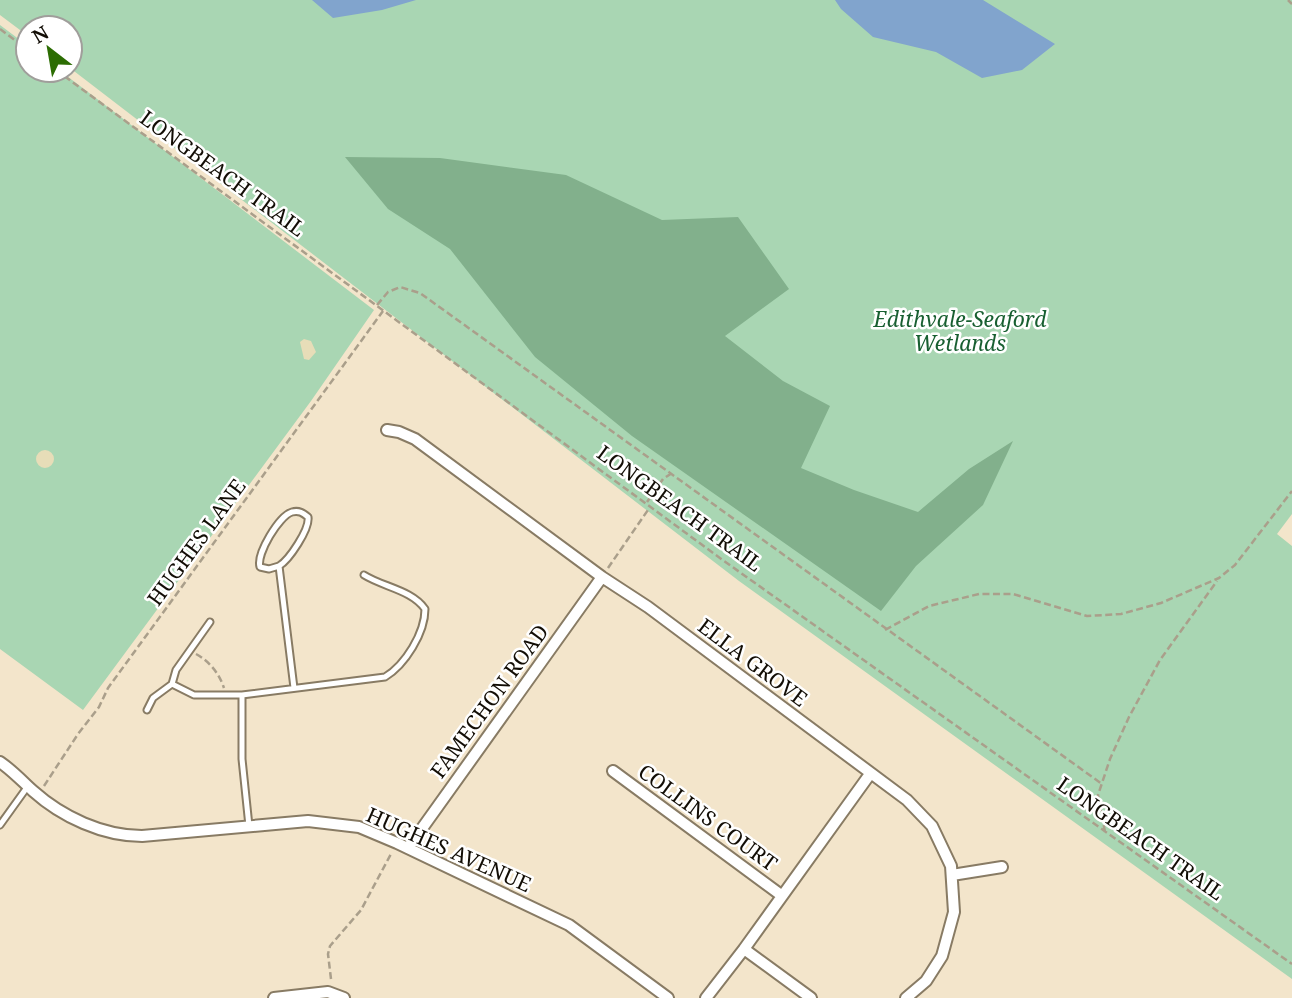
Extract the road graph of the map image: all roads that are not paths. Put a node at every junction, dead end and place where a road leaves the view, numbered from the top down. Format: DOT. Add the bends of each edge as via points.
graph roads {
  1 [pos="387,430"];
  2 [pos="279,566"];
  3 [pos="364,575"];
  4 [pos="602,577"];
  5 [pos="210,622"];
  6 [pos="172,684"];
  7 [pos="294,688"];
  8 [pos="242,695"];
  9 [pos="147,710"];
  10 [pos="0,762"];
  11 [pos="613,771"];
  12 [pos="870,774"];
  13 [pos="32,790"];
  14 [pos="0,825"];
  15 [pos="249,826"];
  16 [pos="402,846"];
  17 [pos="1002,867"];
  18 [pos="952,875"];
  19 [pos="781,895"];
  20 [pos="744,949"];
  21 [pos="274,998"];
  22 [pos="344,998"];
  23 [pos="668,998"];
  24 [pos="706,998"];
  25 [pos="811,998"];
  26 [pos="906,998"];
  1 -- 4 [label="street, ELLA GROVE" via="415,439"];
  2 -- 2 [label="lane" via="260,566 261,550 286,516 301,512 308,526"];
  2 -- 7 [label="lane"];
  3 -- 7 [label="lane" via="424,606 424,623 413,644 385,677"];
  4 -- 12 [label="street, ELLA GROVE"];
  4 -- 16 [label="street, FAMECHON ROAD"];
  5 -- 6 [label="lane" via="176,670"];
  6 -- 8 [label="lane" via="192,694"];
  6 -- 9 [label="lane" via="156,695"];
  7 -- 8 [label="lane"];
  8 -- 15 [label="lane"];
  10 -- 13 [label="street, HUGHES AVENUE"];
  11 -- 19 [label="street, COLLINS COURT"];
  12 -- 18 [label="street, ELLA GROVE" via="907,800 932,826"];
  12 -- 19 [label="street"];
  13 -- 14 [label="lane"];
  13 -- 15 [label="street, HUGHES AVENUE" via="81,821 119,835"];
  15 -- 16 [label="street, HUGHES AVENUE" via="308,821 359,827"];
  16 -- 23 [label="street, HUGHES AVENUE" via="569,925"];
  17 -- 18 [label="street"];
  18 -- 26 [label="street, ELLA GROVE" via="954,912 942,956 926,981"];
  19 -- 20 [label="street"];
  20 -- 24 [label="street"];
  20 -- 25 [label="street"];
  21 -- 22 [label="street" via="328,992"];
}
